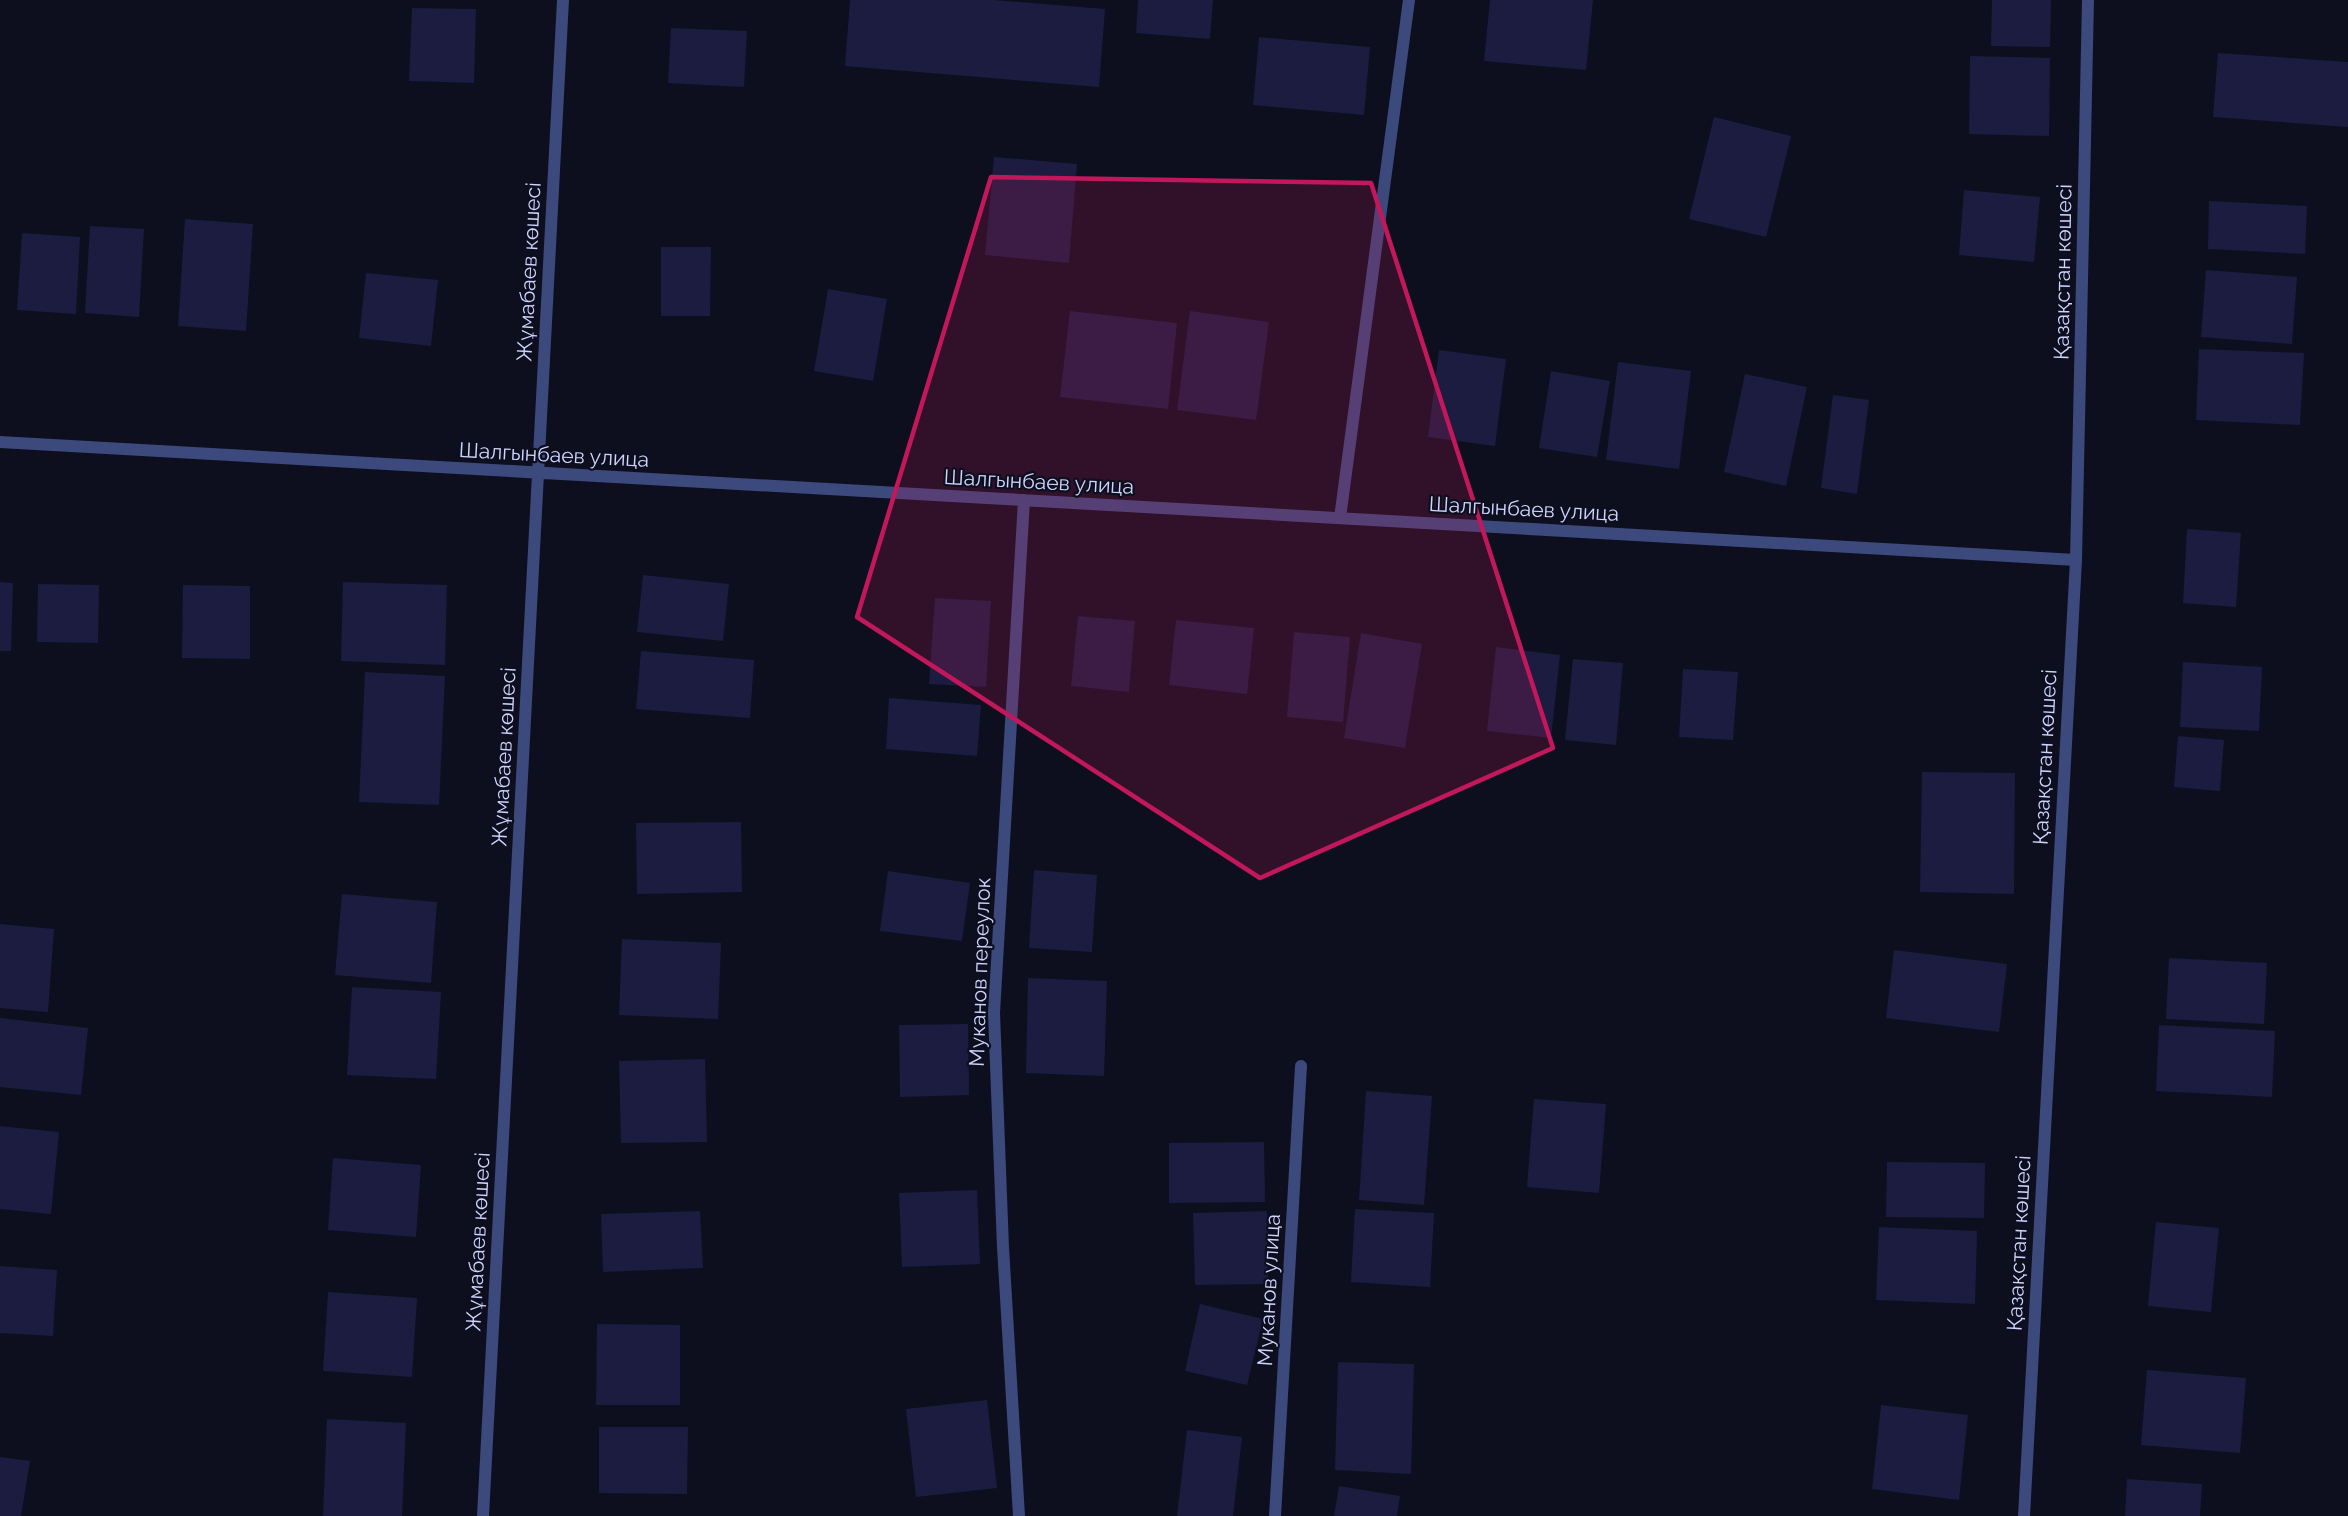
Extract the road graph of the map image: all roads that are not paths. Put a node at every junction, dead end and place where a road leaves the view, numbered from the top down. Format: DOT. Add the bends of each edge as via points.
graph roads {
  1 [pos="562,0"];
  2 [pos="1409,0"];
  3 [pos="2088,0"];
  4 [pos="0,442"];
  5 [pos="539,473"];
  6 [pos="1024,500"];
  7 [pos="1340,518"];
  8 [pos="2076,560"];
  9 [pos="1301,1066"];
  10 [pos="483,1516"];
  11 [pos="1019,1516"];
  12 [pos="1275,1516"];
  13 [pos="2024,1516"];
  1 -- 5 [label="street, Жұмабаев көшесі"];
  2 -- 7 [label="street"];
  3 -- 8 [label="street, Қазақстан көшесі"];
  4 -- 5 [label="street, Шалгынбаев улица"];
  5 -- 6 [label="street, Шалгынбаев улица"];
  5 -- 10 [label="street, Жұмабаев көшесі"];
  6 -- 7 [label="street, Шалгынбаев улица"];
  6 -- 11 [label="street, Муканов переулок" via="994,1013"];
  7 -- 8 [label="street, Шалгынбаев улица"];
  8 -- 13 [label="street, Қазақстан көшесі"];
  9 -- 12 [label="street, Муканов улица"];
}
